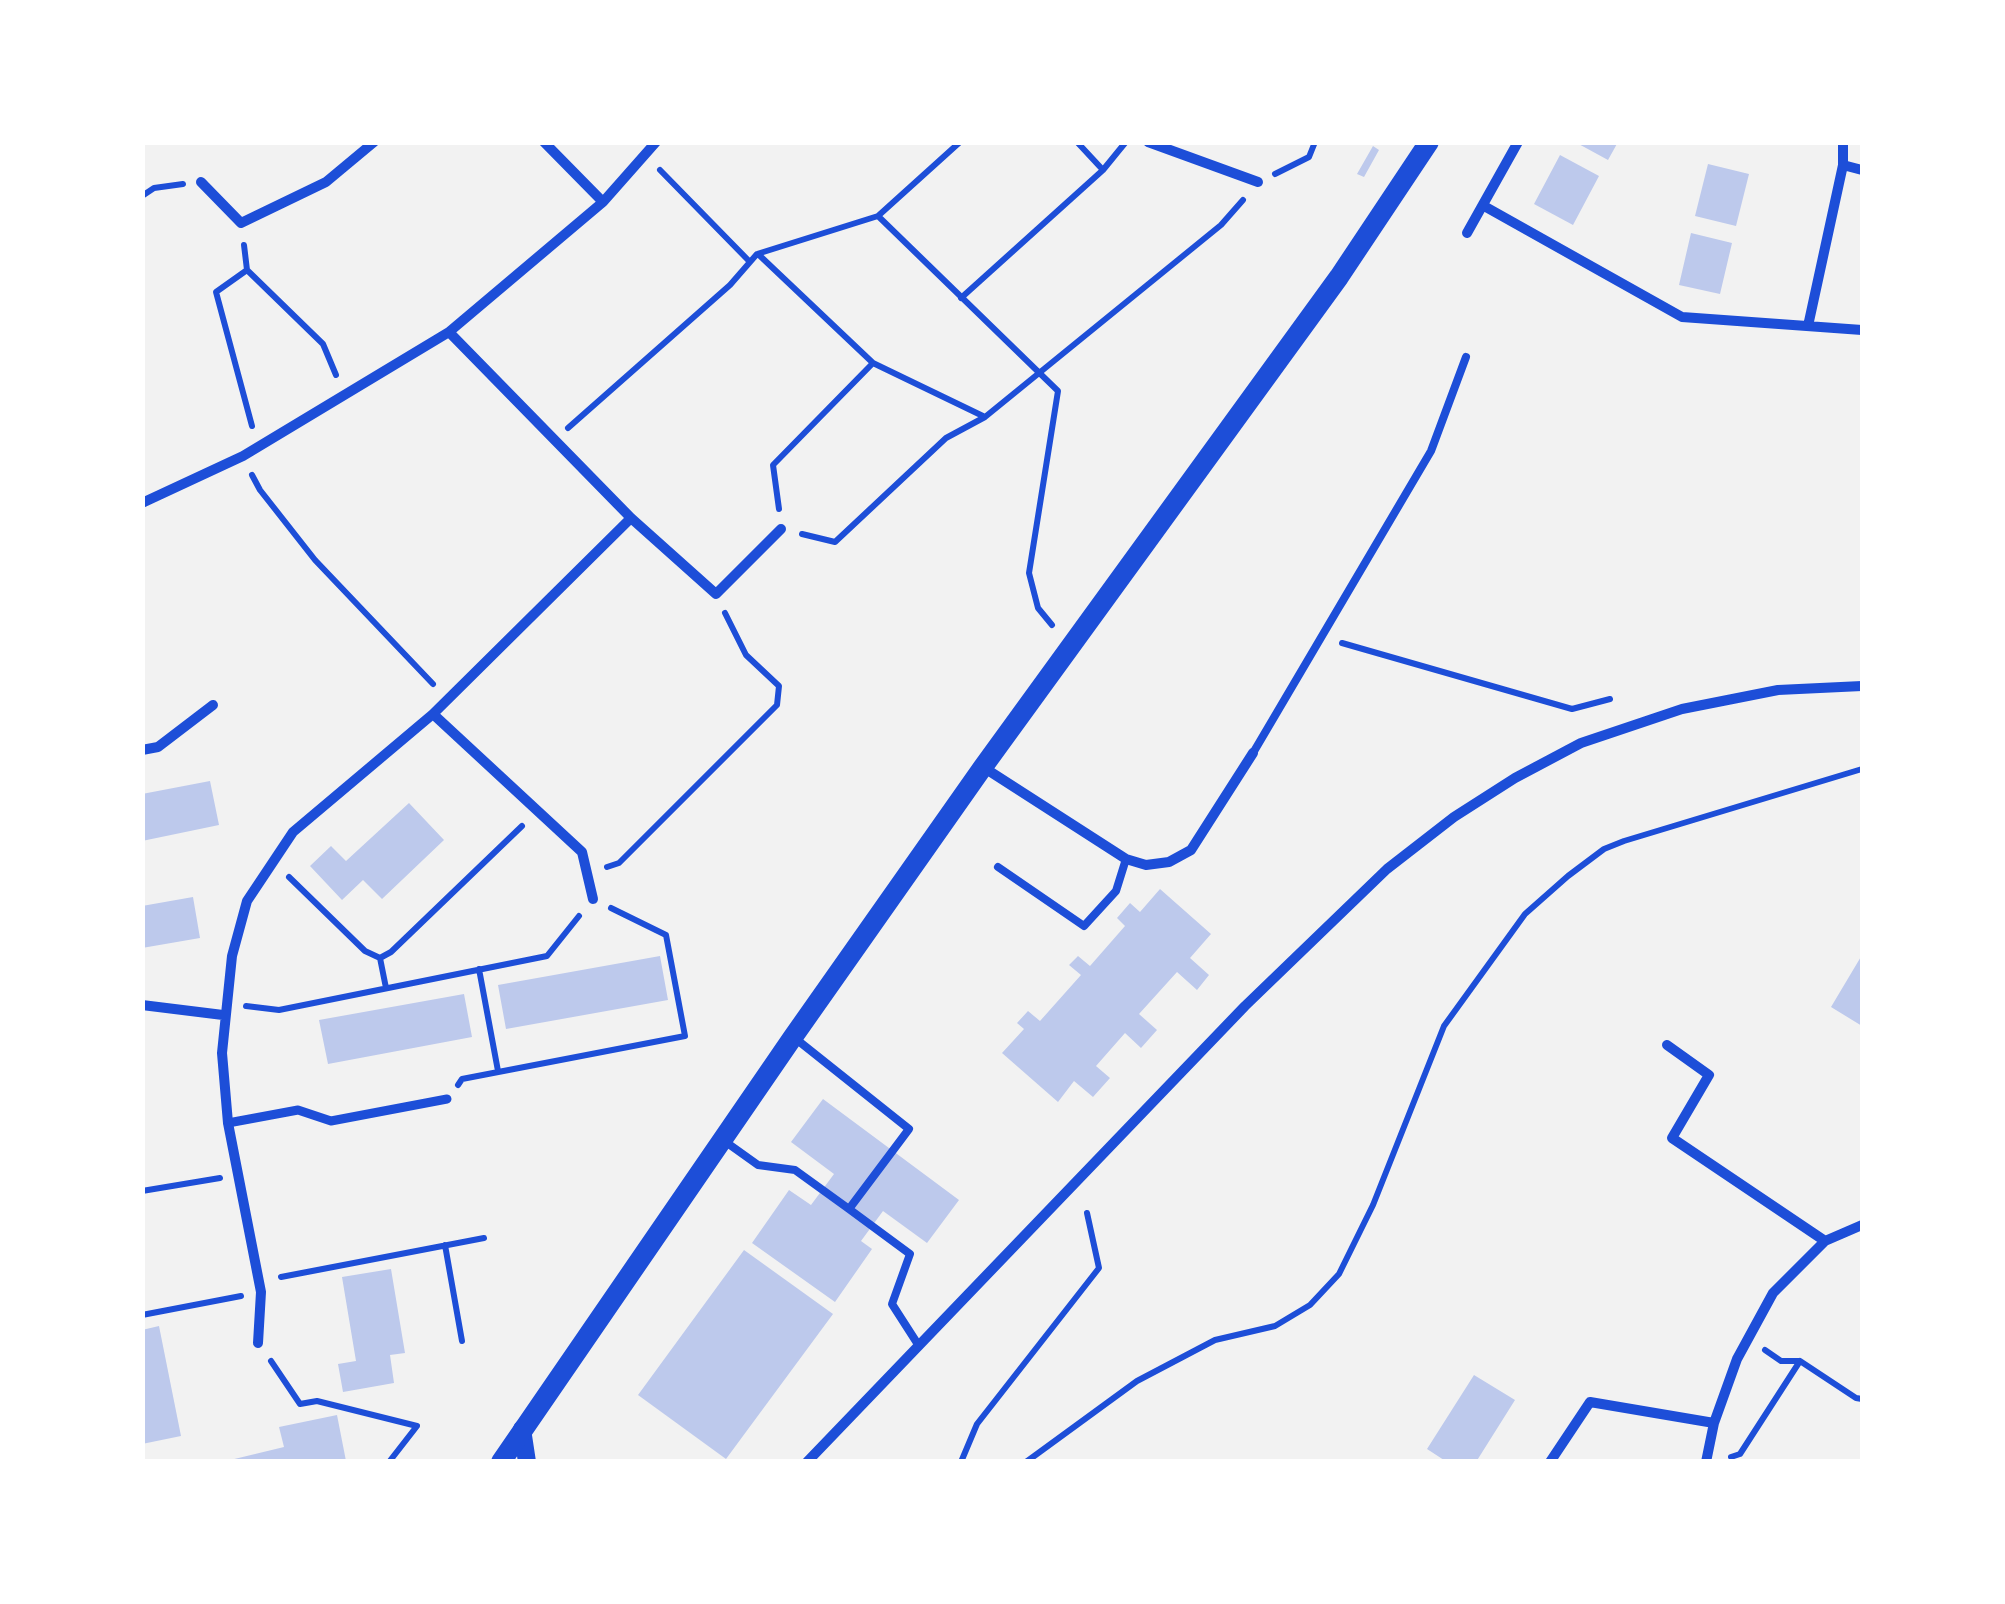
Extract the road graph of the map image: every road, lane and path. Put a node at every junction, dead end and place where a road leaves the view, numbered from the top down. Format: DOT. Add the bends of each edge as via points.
graph roads {
  1 [pos="374,142"];
  2 [pos="544,142"];
  3 [pos="656,142"];
  4 [pos="960,142"];
  5 [pos="1077,142"];
  6 [pos="1126,142"];
  7 [pos="1148,142"];
  8 [pos="1315,142"];
  9 [pos="1429,142"];
  10 [pos="1518,142"];
  11 [pos="1843,142"];
  12 [pos="645,155"];
  13 [pos="1843,166"];
  14 [pos="1103,170"];
  15 [pos="1862,170"];
  16 [pos="202,182"];
  17 [pos="1258,182"];
  18 [pos="142,196"];
  19 [pos="603,202"];
  20 [pos="1484,206"];
  21 [pos="878,216"];
  22 [pos="242,224"];
  23 [pos="1467,233"];
  24 [pos="758,254"];
  25 [pos="750,262"];
  26 [pos="246,270"];
  27 [pos="962,298"];
  28 [pos="1808,326"];
  29 [pos="1862,330"];
  30 [pos="449,332"];
  31 [pos="1466,357"];
  32 [pos="873,363"];
  33 [pos="1039,373"];
  34 [pos="345,394"];
  35 [pos="985,417"];
  36 [pos="555,440"];
  37 [pos="258,446"];
  38 [pos="242,456"];
  39 [pos="142,503"];
  40 [pos="631,518"];
  41 [pos="781,530"];
  42 [pos="716,594"];
  43 [pos="1052,625"];
  44 [pos="1321,637"];
  45 [pos="1862,686"];
  46 [pos="448,699"];
  47 [pos="1610,699"];
  48 [pos="212,705"];
  49 [pos="433,714"];
  50 [pos="142,750"];
  51 [pos="1254,752"];
  52 [pos="983,767"];
  53 [pos="1862,769"];
  54 [pos="537,811"];
  55 [pos="1126,860"];
  56 [pos="274,862"];
  57 [pos="998,868"];
  58 [pos="587,872"];
  59 [pos="593,899"];
  60 [pos="380,958"];
  61 [pos="479,969"];
  62 [pos="386,988"];
  63 [pos="142,1005"];
  64 [pos="224,1009"];
  65 [pos="793,1036"];
  66 [pos="1667,1046"];
  67 [pos="498,1071"];
  68 [pos="447,1099"];
  69 [pos="228,1123"];
  70 [pos="722,1139"];
  71 [pos="239,1175"];
  72 [pos="142,1191"];
  73 [pos="849,1209"];
  74 [pos="1087,1213"];
  75 [pos="1862,1225"];
  76 [pos="484,1238"];
  77 [pos="1825,1241"];
  78 [pos="445,1245"];
  79 [pos="260,1286"];
  80 [pos="142,1315"];
  81 [pos="462,1341"];
  82 [pos="258,1343"];
  83 [pos="919,1346"];
  84 [pos="1780,1361"];
  85 [pos="1800,1361"];
  86 [pos="1862,1398"];
  87 [pos="1714,1423"];
  88 [pos="522,1429"];
  89 [pos="1725,1458"];
  90 [pos="388,1462"];
  91 [pos="501,1462"];
  92 [pos="527,1462"];
  93 [pos="808,1462"];
  94 [pos="961,1462"];
  95 [pos="1026,1462"];
  96 [pos="1550,1462"];
  97 [pos="1706,1462"];
  1 -- 22 [label="street" via="326,182"];
  2 -- 19 [label="street"];
  3 -- 12 [label="street"];
  4 -- 21 [label="path"];
  5 -- 14 [label="path"];
  6 -- 14 [label="path"];
  7 -- 17 [label="street"];
  8 -- 17 [label="path" via="1309,158"];
  9 -- 52 [label="main road" via="1339,277"];
  10 -- 20 [label="street"];
  11 -- 13 [label="street"];
  12 -- 19 [label="street"];
  12 -- 25 [label="path"];
  13 -- 15 [label="street"];
  13 -- 28 [label="street"];
  14 -- 27 [label="path"];
  16 -- 18 [label="path" via="154,188"];
  16 -- 22 [label="street"];
  17 -- 33 [label="path" via="1222,224"];
  19 -- 30 [label="street"];
  20 -- 23 [label="street"];
  20 -- 28 [label="street" via="1682,318"];
  21 -- 24 [label="path"];
  21 -- 27 [label="path"];
  22 -- 26 [label="path"];
  24 -- 25 [label="path"];
  24 -- 32 [label="path"];
  25 -- 36 [label="path"];
  26 -- 34 [label="path" via="322,344"];
  26 -- 37 [label="path" via="216,292"];
  27 -- 33 [label="path"];
  28 -- 29 [label="street"];
  30 -- 34 [label="street"];
  30 -- 36 [label="street"];
  31 -- 44 [label="lane" via="1431,451"];
  32 -- 35 [label="path"];
  32 -- 41 [label="path" via="774,465"];
  33 -- 35 [label="path"];
  33 -- 43 [label="path" via="1058,392 1029,573 1038,608"];
  34 -- 37 [label="street"];
  35 -- 41 [label="path" via="946,438 835,542"];
  36 -- 40 [label="street"];
  37 -- 38 [label="street"];
  38 -- 39 [label="street"];
  38 -- 46 [label="path" via="315,560"];
  40 -- 42 [label="street"];
  40 -- 46 [label="street"];
  41 -- 42 [label="street"];
  42 -- 58 [label="path" via="746,655 779,686 777,705 619,863"];
  44 -- 47 [label="path" via="1572,709"];
  44 -- 51 [label="lane"];
  45 -- 83 [label="street" via="1778,690 1682,709 1581,743 1454,817 1388,869 1246,1006"];
  46 -- 49 [label="street"];
  48 -- 50 [label="street" via="158,747"];
  49 -- 54 [label="street"];
  49 -- 56 [label="street" via="293,832"];
  51 -- 55 [label="street" via="1191,850 1170,862"];
  52 -- 55 [label="street"];
  52 -- 65 [label="main road"];
  53 -- 95 [label="path" via="1624,841 1568,876 1525,914 1444,1026 1339,1274 1310,1305 1275,1326 1215,1340 1138,1381"];
  54 -- 58 [label="street" via="582,852"];
  54 -- 60 [label="path"];
  55 -- 57 [label="lane" via="1116,891 1084,926"];
  56 -- 60 [label="path"];
  56 -- 64 [label="street" via="247,902"];
  58 -- 59 [label="street"];
  59 -- 61 [label="path" via="547,956"];
  59 -- 67 [label="path" via="666,935 685,1036"];
  60 -- 62 [label="path"];
  61 -- 62 [label="path"];
  61 -- 67 [label="path"];
  62 -- 64 [label="path" via="279,1010"];
  63 -- 64 [label="street"];
  64 -- 69 [label="street"];
  65 -- 70 [label="main road"];
  65 -- 73 [label="lane" via="909,1129"];
  66 -- 77 [label="street" via="1709,1075 1672,1138"];
  67 -- 68 [label="path" via="462,1078"];
  68 -- 69 [label="street" via="332,1121 298,1110"];
  69 -- 71 [label="street"];
  70 -- 73 [label="lane" via="758,1165 795,1170"];
  70 -- 88 [label="main road"];
  71 -- 72 [label="path"];
  71 -- 79 [label="street"];
  73 -- 83 [label="lane" via="910,1254 892,1304"];
  74 -- 94 [label="path" via="1099,1268 977,1424"];
  75 -- 77 [label="street"];
  76 -- 78 [label="path"];
  77 -- 87 [label="street" via="1773,1293 1737,1359"];
  78 -- 79 [label="path"];
  78 -- 81 [label="path"];
  79 -- 80 [label="path"];
  79 -- 82 [label="street"];
  82 -- 90 [label="path" via="300,1404 317,1400 418,1426"];
  83 -- 93 [label="street"];
  84 -- 85 [label="path"];
  85 -- 86 [label="path"];
  85 -- 89 [label="path" via="1740,1454"];
  87 -- 96 [label="street" via="1590,1402"];
  87 -- 97 [label="street"];
  88 -- 91 [label="main road"];
  88 -- 92 [label="street"];
}
